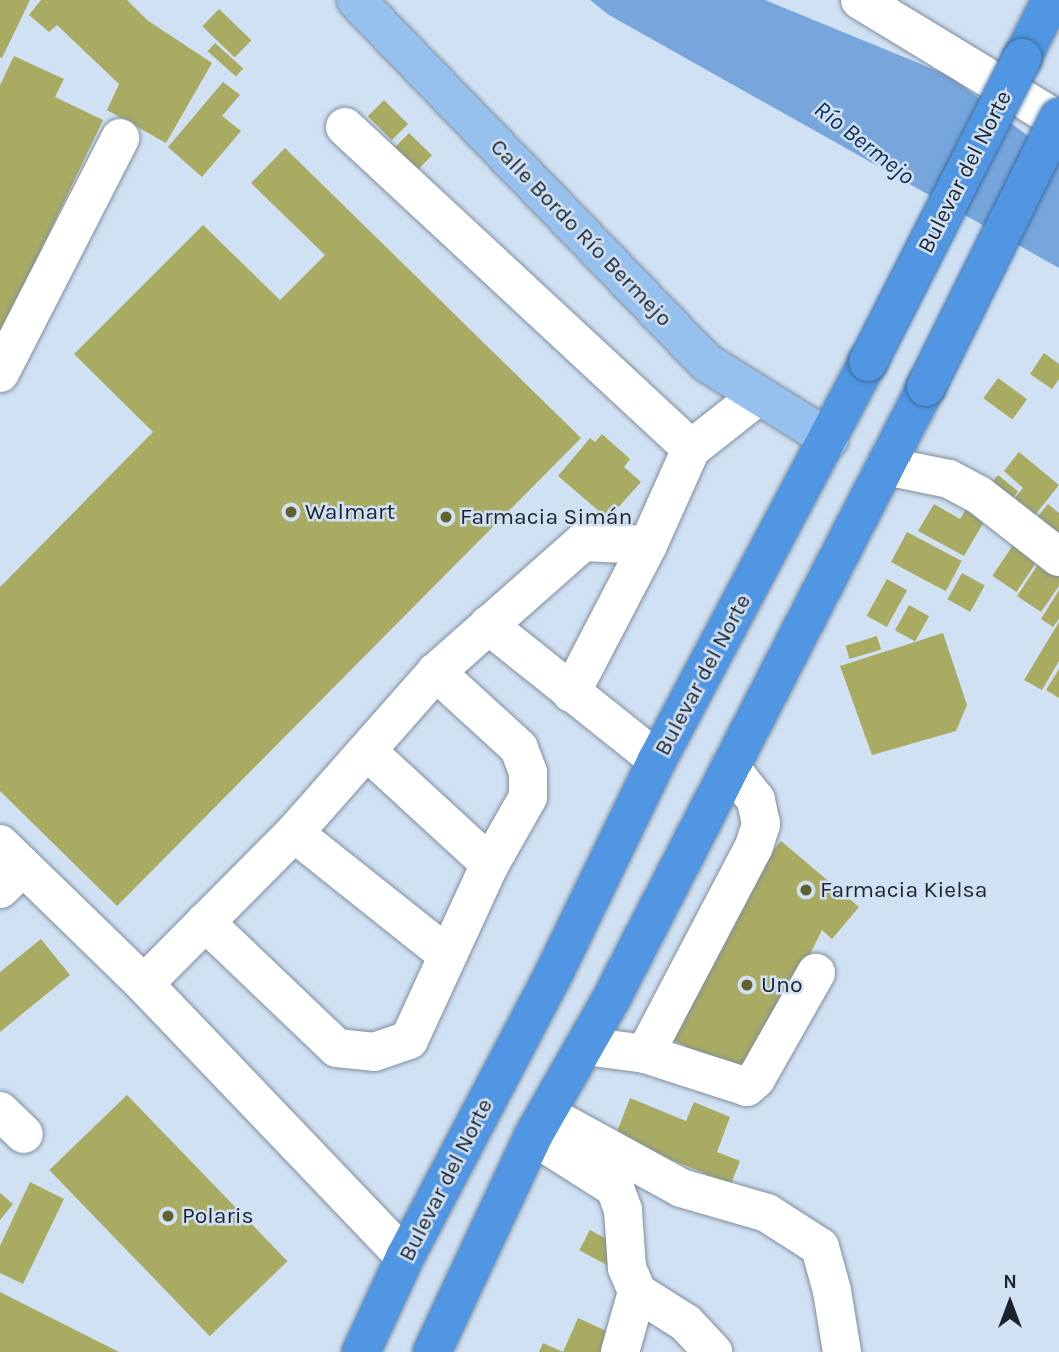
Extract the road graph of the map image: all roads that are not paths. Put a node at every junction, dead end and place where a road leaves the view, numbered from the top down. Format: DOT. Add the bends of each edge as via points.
graph roads {
  1 [pos="356,0"];
  2 [pos="860,0"];
  3 [pos="1051,0"];
  4 [pos="1059,119"];
  5 [pos="345,127"];
  6 [pos="120,138"];
  7 [pos="0,373"];
  8 [pos="758,396"];
  9 [pos="829,439"];
  10 [pos="691,449"];
  11 [pos="886,466"];
  12 [pos="648,545"];
  13 [pos="1059,556"];
  14 [pos="488,625"];
  15 [pos="436,672"];
  16 [pos="571,694"];
  17 [pos="368,752"];
  18 [pos="657,760"];
  19 [pos="730,767"];
  20 [pos="294,833"];
  21 [pos="490,864"];
  22 [pos="8,867"];
  23 [pos="205,922"];
  24 [pos="446,954"];
  25 [pos="816,973"];
  26 [pos="144,984"];
  27 [pos="586,1046"];
  28 [pos="645,1054"];
  29 [pos="540,1125"];
  30 [pos="405,1257"];
  31 [pos="637,1292"];
  32 [pos="360,1352"];
  33 [pos="432,1352"];
  34 [pos="620,1352"];
  35 [pos="713,1352"];
  36 [pos="842,1352"];
  1 -- 8 [label="main road, Calle Bordo Río Bermejo" via="707,363"];
  2 -- 4 [label="street"];
  3 -- 9 [label="highway, Bulevar del Norte, bridge"];
  4 -- 11 [label="highway, bridge"];
  5 -- 10 [label="street"];
  6 -- 7 [label="street"];
  8 -- 9 [label="main road, Calle Bordo Río Bermejo"];
  8 -- 10 [label="street"];
  9 -- 18 [label="highway, Bulevar del Norte"];
  10 -- 12 [label="street"];
  11 -- 13 [label="street" via="949,479 979,495"];
  11 -- 19 [label="highway"];
  12 -- 14 [label="street" via="583,542"];
  12 -- 16 [label="street"];
  14 -- 15 [label="street"];
  14 -- 16 [label="street"];
  15 -- 17 [label="street"];
  15 -- 21 [label="street" via="519,748 528,772 528,797"];
  16 -- 18 [label="street"];
  17 -- 20 [label="street"];
  17 -- 21 [label="street"];
  18 -- 30 [label="highway, Bulevar del Norte" via="555,971"];
  19 -- 27 [label="highway"];
  19 -- 28 [label="street" via="756,800 761,824 754,846"];
  20 -- 23 [label="street"];
  20 -- 24 [label="street"];
  21 -- 24 [label="street"];
  22 -- 26 [label="street"];
  23 -- 24 [label="street" via="337,1048 374,1052 409,1040"];
  23 -- 26 [label="street"];
  25 -- 28 [label="street" via="756,1079 747,1087"];
  26 -- 30 [label="street"];
  27 -- 28 [label="street"];
  27 -- 29 [label="highway"];
  29 -- 31 [label="street" via="615,1188 623,1210 627,1268"];
  29 -- 33 [label="highway"];
  29 -- 36 [label="street" via="681,1188 767,1213 820,1247"];
  30 -- 32 [label="highway, Bulevar del Norte"];
  31 -- 34 [label="street"];
  31 -- 35 [label="street" via="686,1323"];
}
